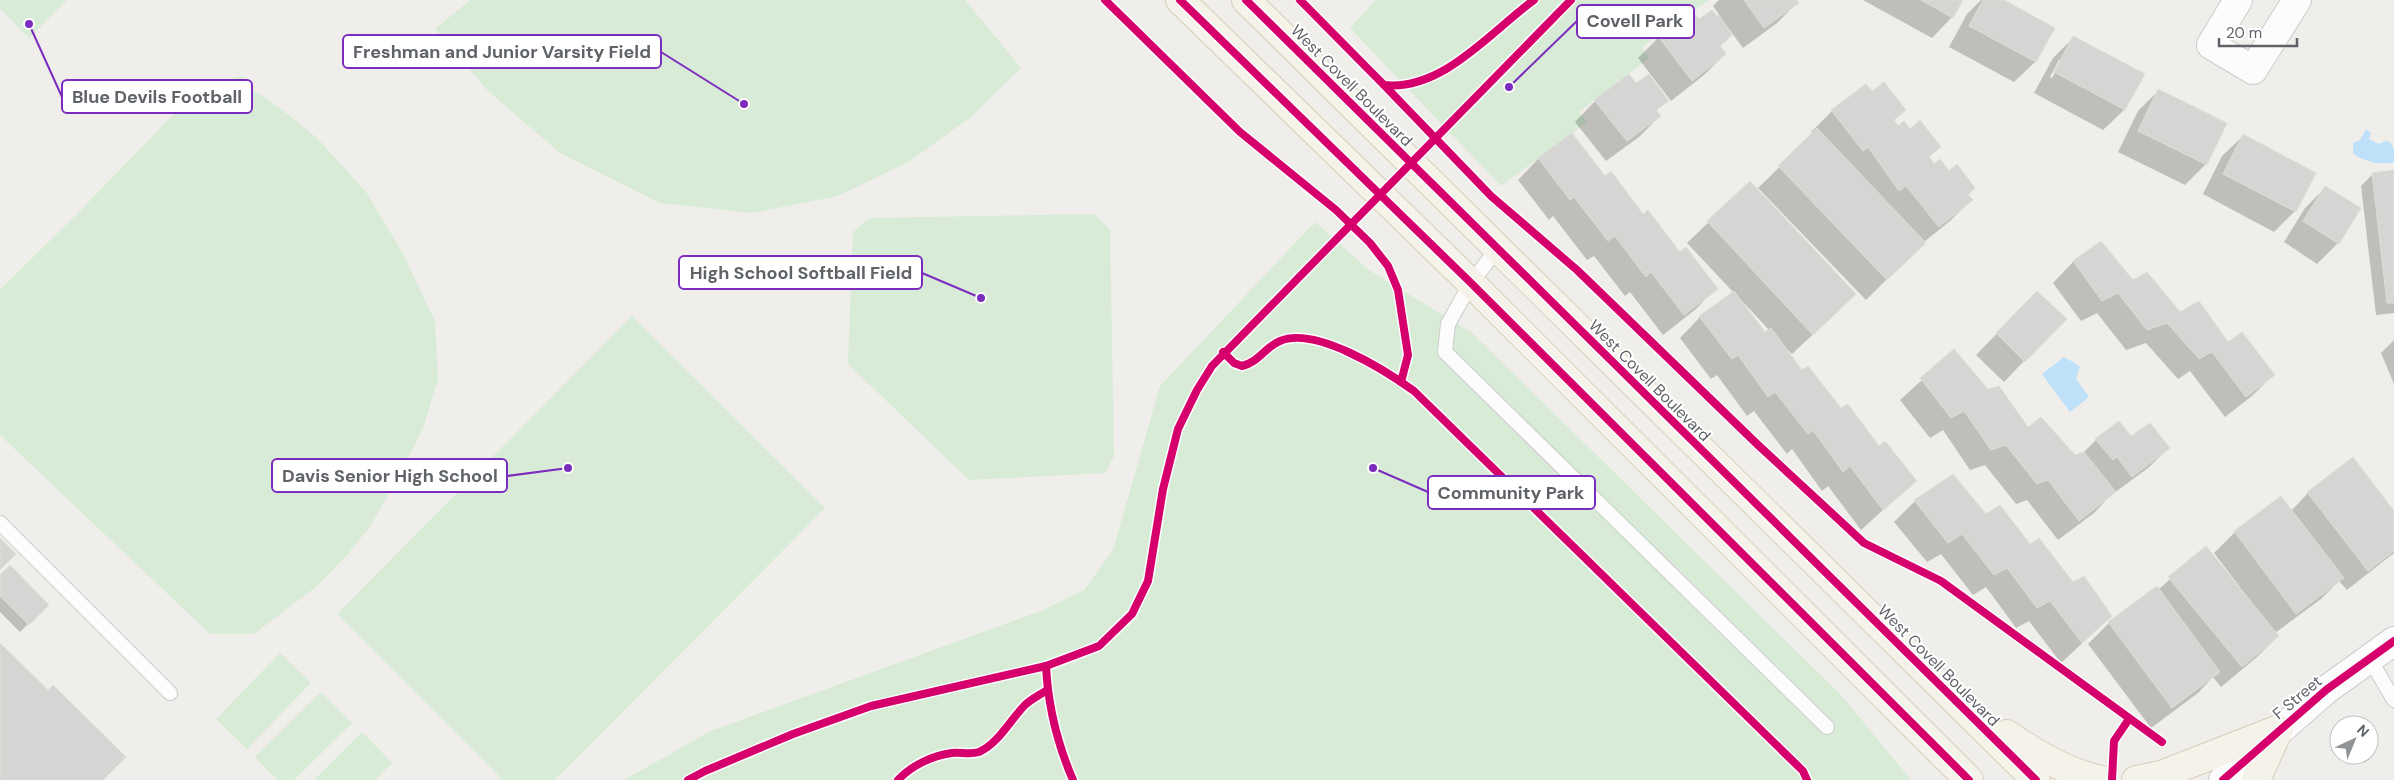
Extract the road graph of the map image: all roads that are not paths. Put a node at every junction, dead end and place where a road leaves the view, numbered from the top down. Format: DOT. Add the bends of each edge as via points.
graph roads {
  1 [pos="1180,0"];
  2 [pos="1246,0"];
  3 [pos="2238,0"];
  4 [pos="2297,0"];
  5 [pos="1497,249"];
  6 [pos="1470,283"];
  7 [pos="0,523"];
  8 [pos="2394,641"];
  9 [pos="2369,658"];
  10 [pos="170,693"];
  11 [pos="1952,696"];
  12 [pos="2394,700"];
  13 [pos="1912,722"];
  14 [pos="1826,727"];
  15 [pos="2279,729"];
  16 [pos="1945,780"];
  17 [pos="1969,780"];
  18 [pos="2036,780"];
  19 [pos="2101,780"];
  20 [pos="2136,780"];
  21 [pos="2223,780"];
  22 [pos="2256,780"];
  1 -- 6 [label="main road"];
  2 -- 5 [label="main road, West Covell Boulevard"];
  3 -- 4 [label="street" via="2211,45 2253,70"];
  5 -- 6 [label="lane"];
  5 -- 11 [label="main road, West Covell Boulevard"];
  6 -- 13 [label="main road"];
  6 -- 14 [label="lane" via="1448,324 1445,352"];
  7 -- 10 [label="lane"];
  8 -- 9 [label="street, F Street"];
  9 -- 12 [label="lane"];
  9 -- 15 [label="street, F Street"];
  11 -- 18 [label="main road, West Covell Boulevard"];
  11 -- 19 [label="main road" via="2041,757 2082,776"];
  13 -- 16 [label="main road"];
  13 -- 17 [label="main road"];
  15 -- 20 [label="main road" via="2161,775"];
  15 -- 21 [label="street, F Street"];
  15 -- 22 [label="main road"];
}
